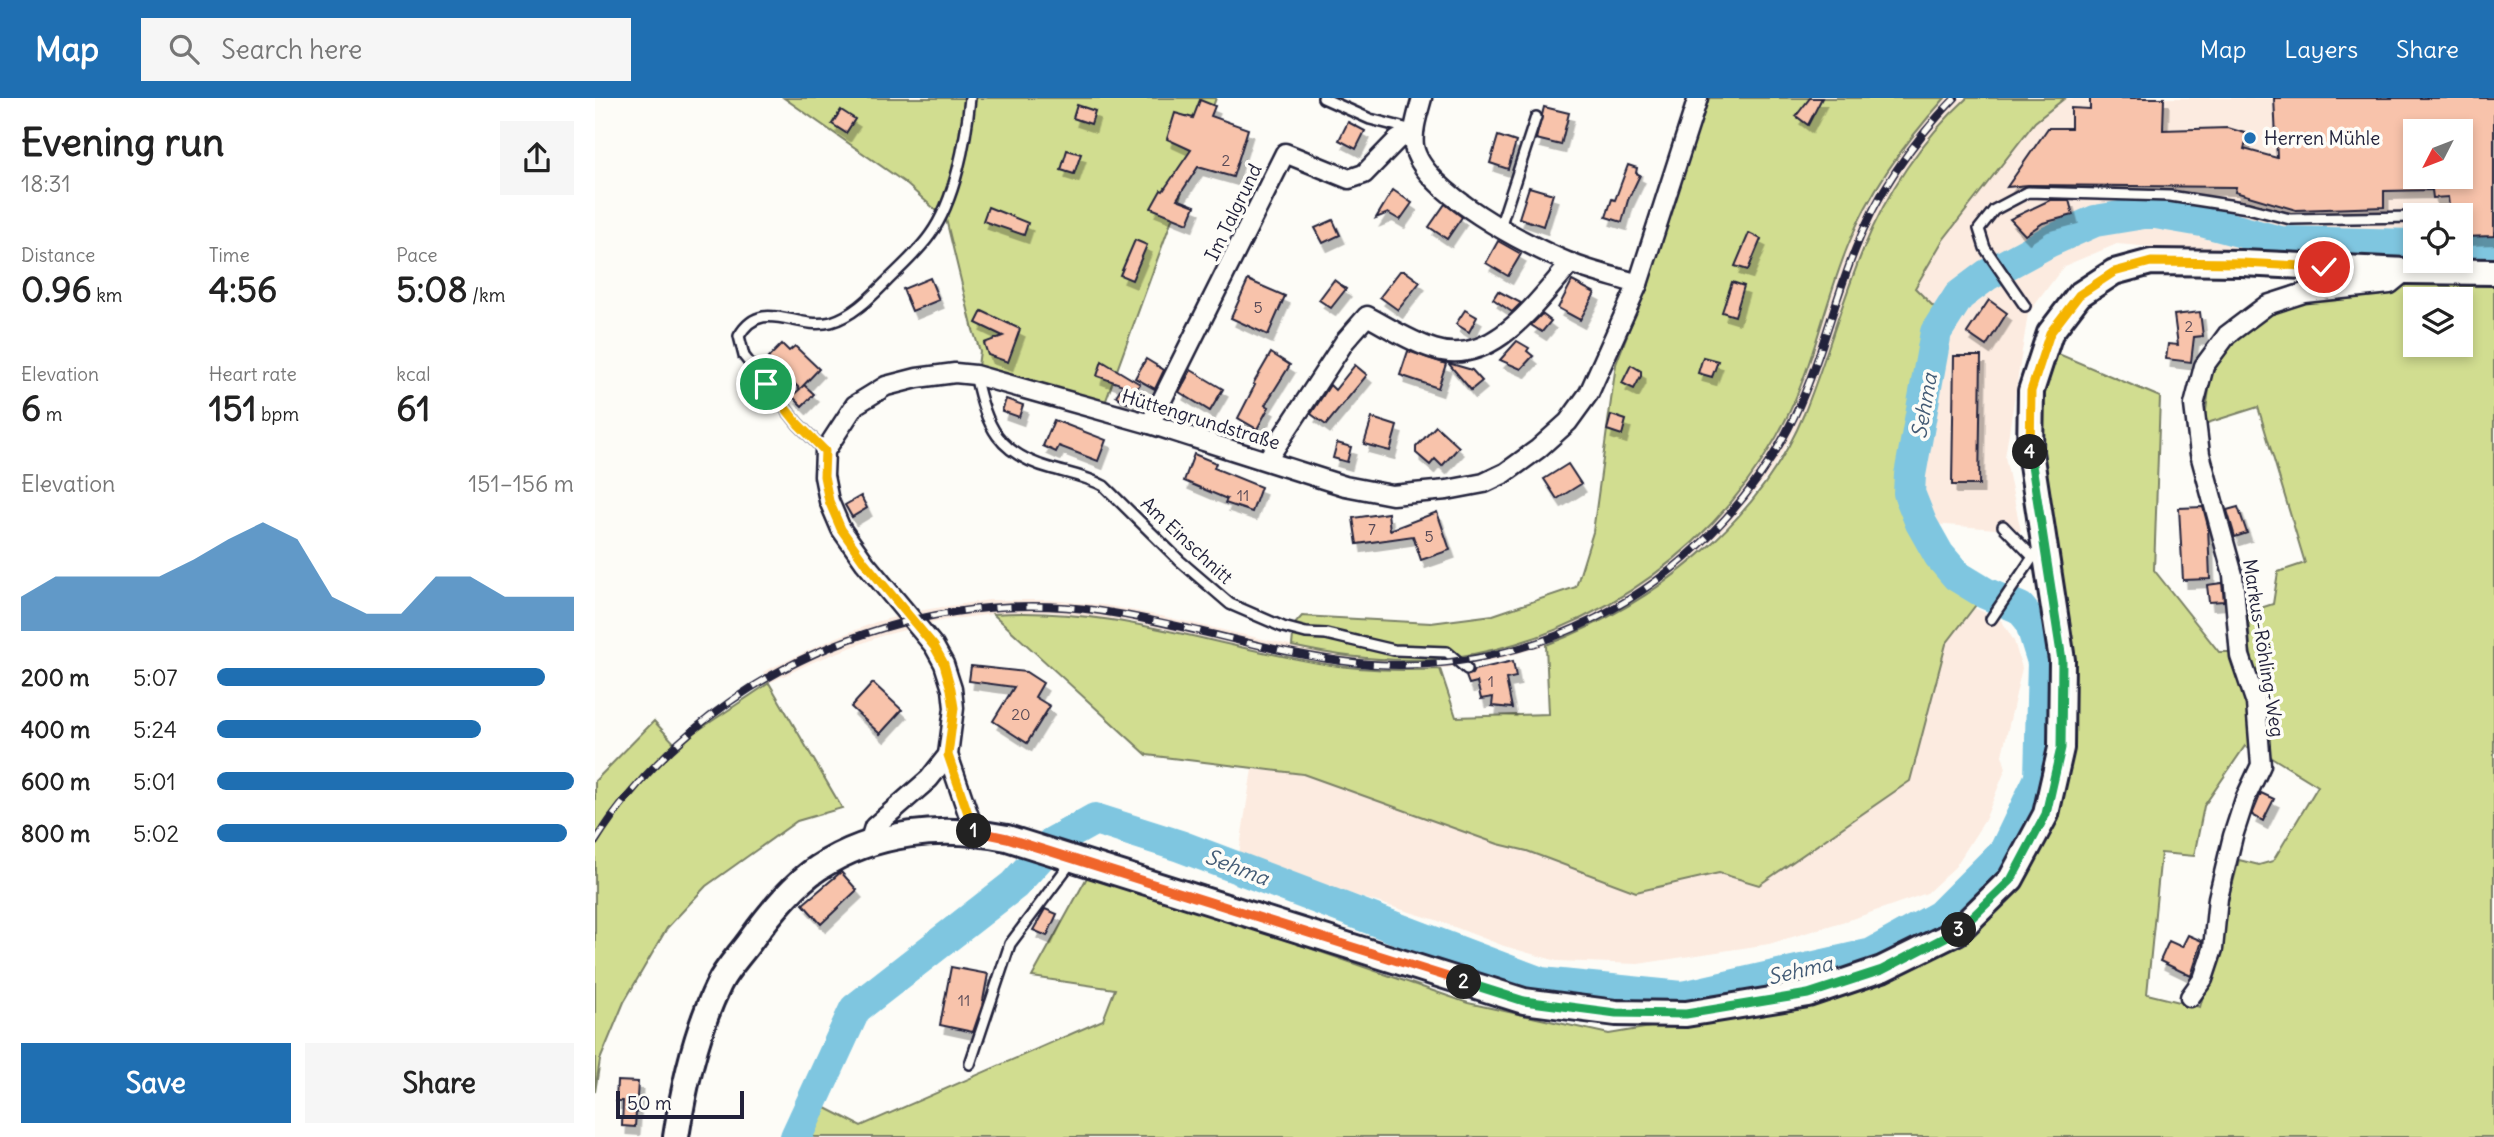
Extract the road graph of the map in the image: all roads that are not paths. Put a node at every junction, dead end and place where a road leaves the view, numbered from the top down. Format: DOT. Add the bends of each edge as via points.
graph roads {
  1 [pos="970,98"];
  2 [pos="1323,98"];
  3 [pos="1422,98"];
  4 [pos="1698,98"];
  5 [pos="1536,117"];
  6 [pos="1414,130"];
  7 [pos="2403,217"];
  8 [pos="1500,227"];
  9 [pos="1571,263"];
  10 [pos="2473,269"];
  11 [pos="2403,271"];
  12 [pos="2494,272"];
  13 [pos="2404,273"];
  14 [pos="1638,284"];
  15 [pos="2025,306"];
  16 [pos="975,375"];
  17 [pos="1150,425"];
  18 [pos="825,451"];
  19 [pos="1267,460"];
  20 [pos="2003,526"];
  21 [pos="2039,557"];
  22 [pos="1991,619"];
  23 [pos="1468,669"];
  24 [pos="948,755"];
  25 [pos="974,831"];
  26 [pos="869,843"];
  27 [pos="1068,858"];
  28 [pos="2190,997"];
  29 [pos="970,1064"];
  30 [pos="676,1137"];
  1 -- 18 [label="lane" via="942,216 891,277 865,303 835,321 820,325 762,316 753,319 739,336 744,356"];
  2 -- 6 [label="lane" via="1370,119"];
  3 -- 6 [label="street"];
  4 -- 14 [label="street, Hüttengrundstraße"];
  5 -- 8 [label="lane"];
  6 -- 8 [label="street" via="1414,148 1424,170 1469,210"];
  6 -- 17 [label="street, Im Talgrund" via="1397,139 1364,174 1349,179 1285,153"];
  7 -- 15 [label="lane" via="2290,219 2170,196 2028,192 1994,210 1979,229 1985,248"];
  8 -- 9 [label="street"];
  9 -- 14 [label="street"];
  9 -- 19 [label="street" via="1517,323 1467,353 1435,350 1367,316 1345,341"];
  10 -- 12 [label="main road"];
  11 -- 21 [label="main road" via="2151,262 2114,272 2079,295 2050,333 2031,391 2030,452"];
  13 -- 28 [label="street, Markus-Röhling-Weg" via="2390,284 2304,293 2267,305 2227,335 2204,366 2194,405 2200,454 2234,575 2240,656 2256,703 2261,765 2234,836 2218,898 2213,949 2203,979"];
  14 -- 19 [label="street, Hüttengrundstraße" via="1589,393 1568,422 1505,473 1484,483 1392,495 1345,486"];
  16 -- 17 [label="street, Hüttengrundstraße"];
  16 -- 18 [label="street, Hüttengrundstraße" via="955,373 886,386 855,405"];
  16 -- 23 [label="lane, Am Einschnitt" via="985,416 1000,442 1037,465 1089,477 1104,486 1230,604 1306,633 1394,650 1447,652"];
  17 -- 19 [label="street, Hüttengrundstraße"];
  18 -- 24 [label="street" via="829,501 841,529 944,664 954,708"];
  20 -- 21 [label="lane"];
  21 -- 22 [label="lane"];
  21 -- 27 [label="main road" via="2062,660 2061,748 2046,814 2011,880 1957,932 1882,970 1808,994 1686,1014 1616,1013 1524,1001"];
  24 -- 25 [label="street"];
  24 -- 26 [label="street" via="929,779 874,827"];
  25 -- 26 [label="main road" via="934,831"];
  25 -- 27 [label="main road"];
  26 -- 30 [label="main road" via="817,868 774,908 719,982 691,1058"];
  27 -- 29 [label="lane" via="1010,944"];
}
